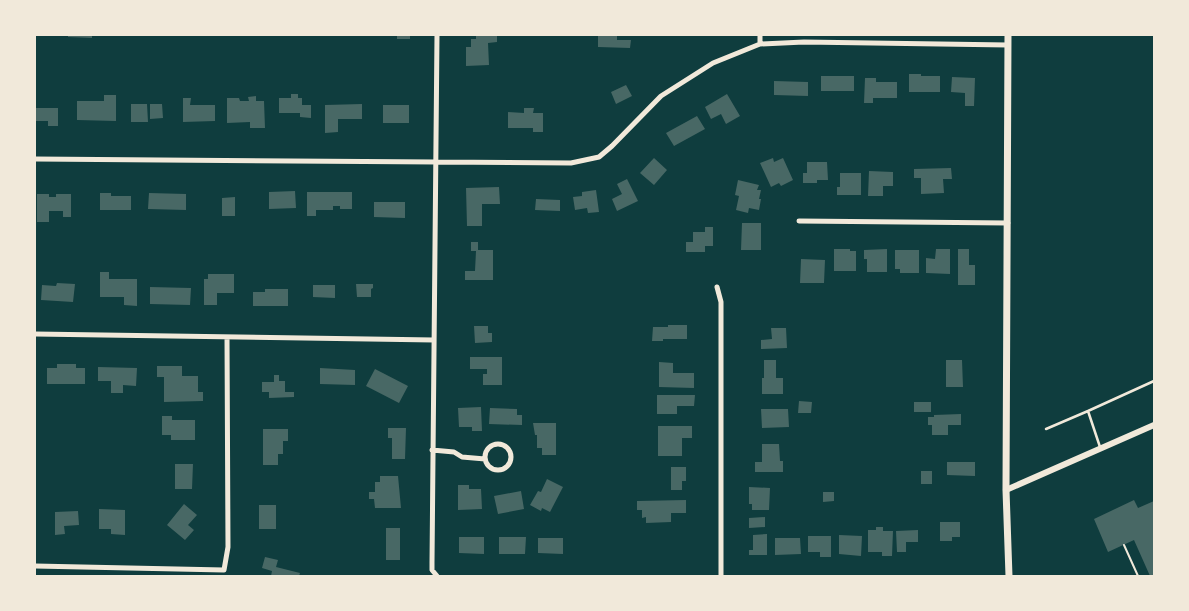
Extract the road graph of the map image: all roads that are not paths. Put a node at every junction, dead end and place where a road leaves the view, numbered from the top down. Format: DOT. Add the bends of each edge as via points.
graph roads {
  1 [pos="437,35"];
  2 [pos="760,35"];
  3 [pos="1008,35"];
  4 [pos="760,44"];
  5 [pos="1008,45"];
  6 [pos="35,159"];
  7 [pos="437,162"];
  8 [pos="799,222"];
  9 [pos="1008,223"];
  10 [pos="717,288"];
  11 [pos="35,334"];
  12 [pos="227,337"];
  13 [pos="434,340"];
  14 [pos="1154,381"];
  15 [pos="1088,412"];
  16 [pos="1154,425"];
  17 [pos="1046,429"];
  18 [pos="1101,448"];
  19 [pos="432,450"];
  20 [pos="485,458"];
  21 [pos="1006,490"];
  22 [pos="35,566"];
  23 [pos="436,576"];
  24 [pos="721,576"];
  25 [pos="1009,576"];
  1 -- 7 [label="street"];
  2 -- 4 [label="street"];
  3 -- 5 [label="main road"];
  4 -- 5 [label="street"];
  4 -- 7 [label="street" via="714,63 661,96 599,157 571,163"];
  5 -- 9 [label="main road"];
  6 -- 7 [label="street"];
  7 -- 13 [label="street"];
  8 -- 9 [label="street"];
  9 -- 21 [label="main road"];
  10 -- 24 [label="street" via="721,302"];
  11 -- 12 [label="street"];
  12 -- 13 [label="street"];
  12 -- 22 [label="street" via="228,547 224,570"];
  13 -- 19 [label="street"];
  14 -- 15 [label="lane"];
  15 -- 17 [label="lane"];
  15 -- 18 [label="lane"];
  16 -- 18 [label="street"];
  18 -- 21 [label="street"];
  19 -- 20 [label="street"];
  19 -- 23 [label="street" via="432,570"];
  20 -- 20 [label="street" via="490,468 498,470 505,468 511,458 507,447 498,444 488,449"];
  21 -- 25 [label="main road"];
}
